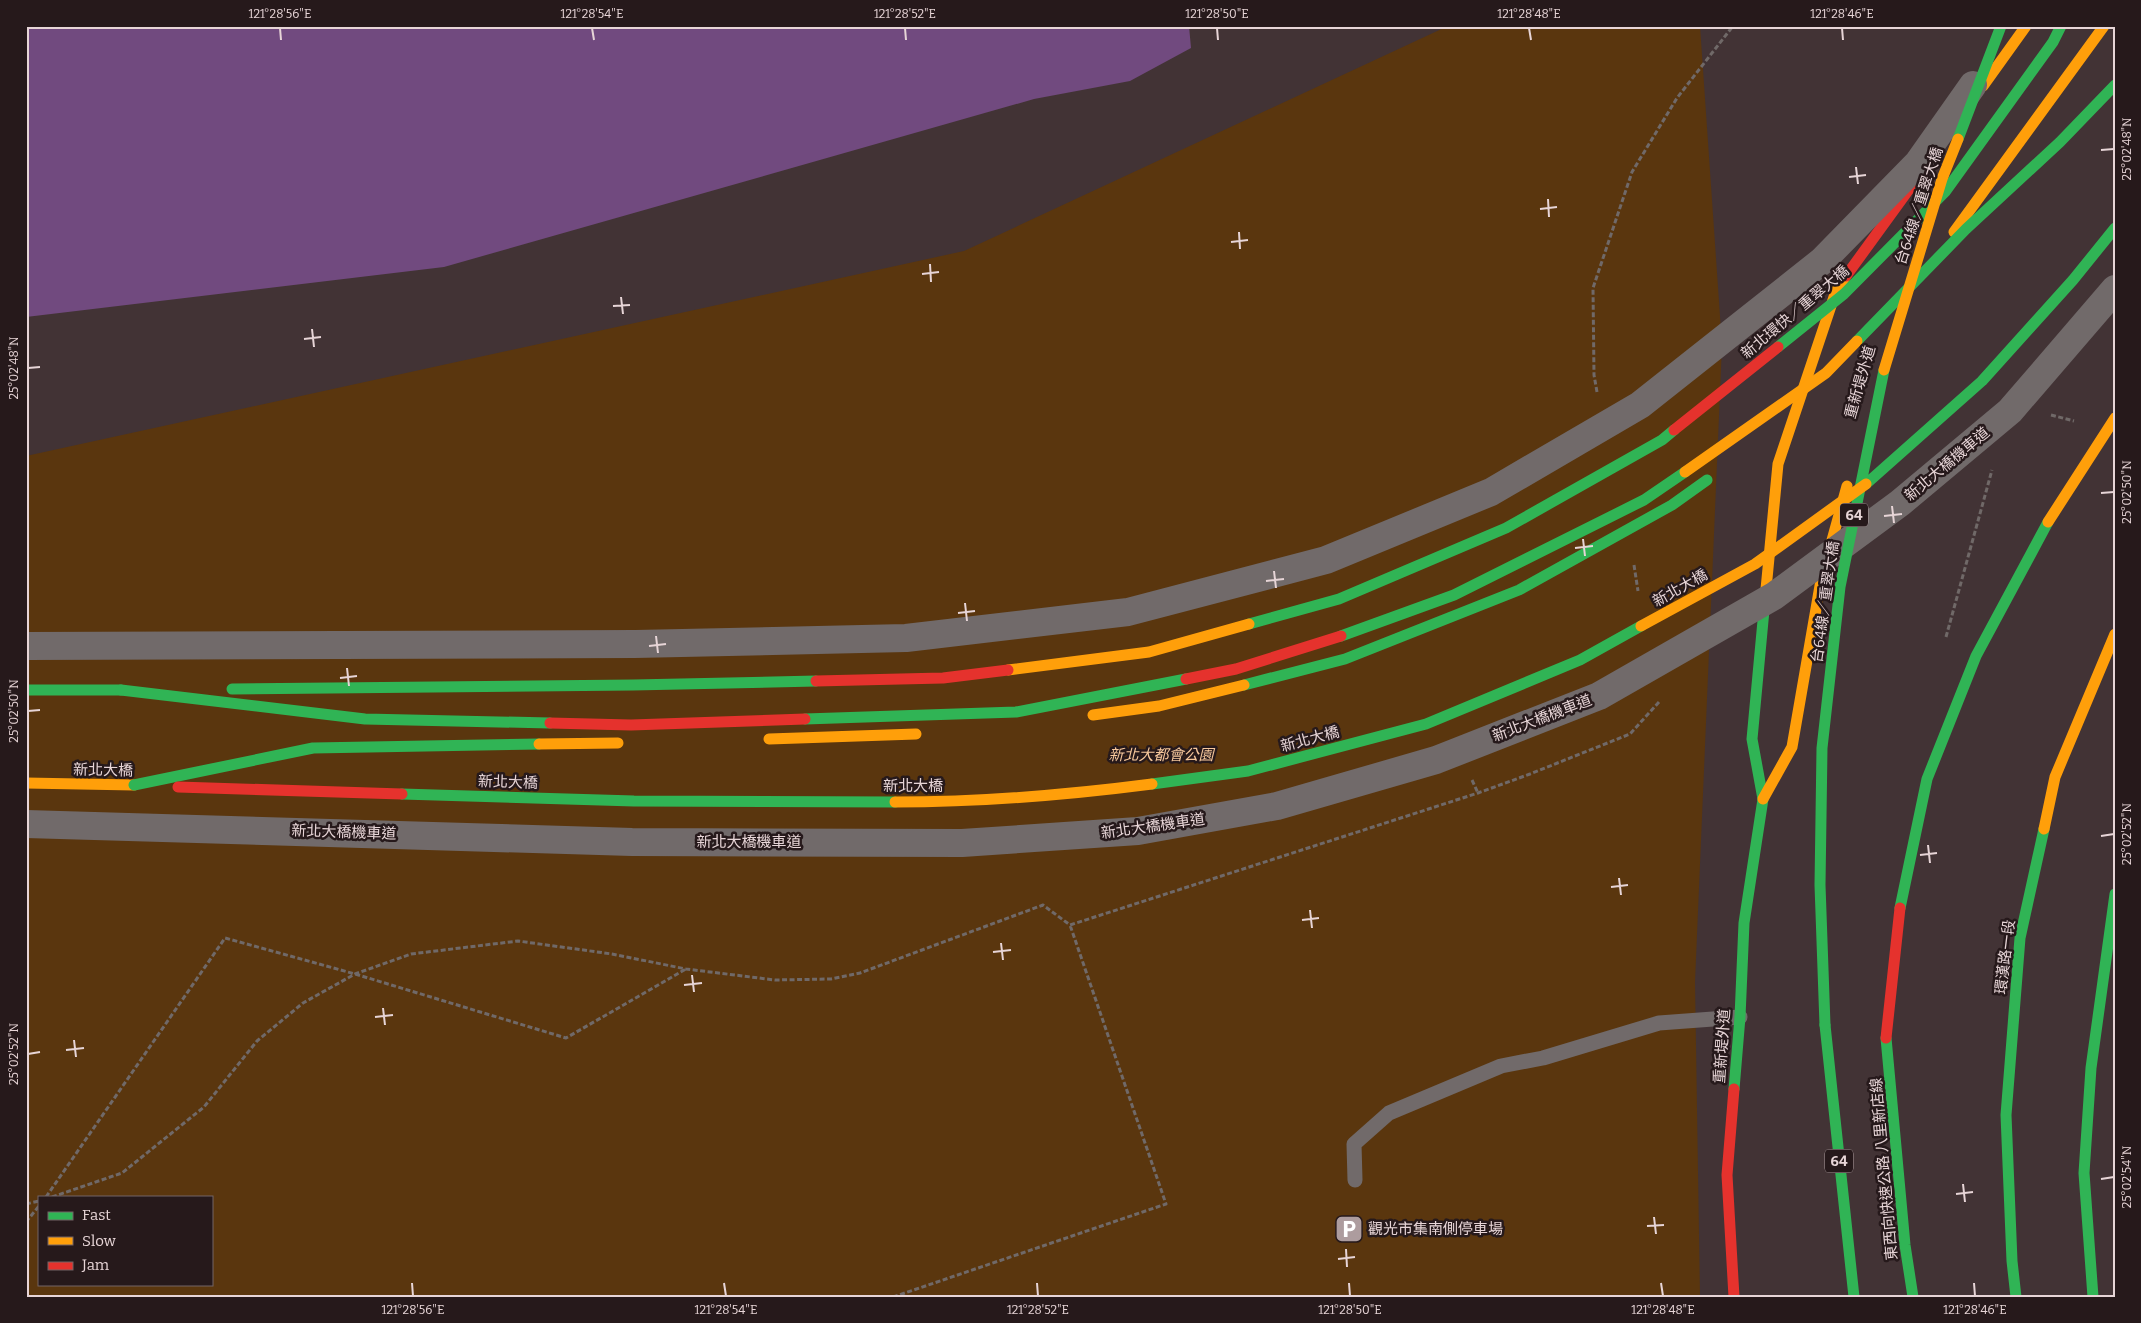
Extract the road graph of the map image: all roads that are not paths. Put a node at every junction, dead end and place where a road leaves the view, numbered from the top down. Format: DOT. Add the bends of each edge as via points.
graph roads {
  1 [pos="2001,26"];
  2 [pos="2014,26"];
  3 [pos="2026,26"];
  4 [pos="2061,26"];
  5 [pos="2104,26"];
  6 [pos="2115,85"];
  7 [pos="2115,228"];
  8 [pos="2115,289"];
  9 [pos="1916,306"];
  10 [pos="1881,340"];
  11 [pos="1809,407"];
  12 [pos="2115,418"];
  13 [pos="1777,430"];
  14 [pos="1712,476"];
  15 [pos="2115,634"];
  16 [pos="26,646"];
  17 [pos="26,690"];
  18 [pos="121,690"];
  19 [pos="1082,716"];
  20 [pos="930,733"];
  21 [pos="758,739"];
  22 [pos="630,742"];
  23 [pos="26,783"];
  24 [pos="134,785"];
  25 [pos="1763,799"];
  26 [pos="26,824"];
  27 [pos="2115,894"];
  28 [pos="1740,1017"];
  29 [pos="1355,1180"];
  30 [pos="1734,1297"];
  31 [pos="1854,1297"];
  32 [pos="1913,1297"];
  33 [pos="2016,1297"];
  34 [pos="2093,1297"];
  1 -- 31 [label="main road, 台64線／重翠大橋 / 64, bridge" via="1942,179 1881,380 1840,587 1822,748 1820,885 1825,1025"];
  2 -- 16 [label="street, bridge" via="1918,163 1891,191 1822,261 1640,406 1491,492 1326,560 1128,612 906,638 635,644"];
  3 -- 25 [label="main road, 重新堤外道" via="1837,288 1796,408 1778,464 1752,739"];
  4 -- 18 [label="main road, 新北環快／重翠大橋, bridge" via="2053,42 1945,192 1844,294 1662,440 1506,528 1339,599 1149,652 943,678"];
  5 -- 25 [label="main road, 重新堤外道" via="1896,311 1821,580 1792,747"];
  6 -- 18 [label="main road, bridge" via="2060,142 1966,229 1826,373 1644,500 1454,595 1337,638 1236,670 1016,712 631,725 365,719"];
  7 -- 24 [label="main road, 新北大橋, bridge" via="1982,381 1877,476 1754,564 1580,660 1426,724 1238,773 1082,793 941,802 634,801"];
  8 -- 26 [label="street, 新北大橋機車道, bridge" via="2010,411 1900,503 1774,596 1598,696 1436,760 1277,806 1138,831 962,843 632,842"];
  9 -- 10 [label="main road, bridge"];
  11 -- 13 [label="main road"];
  12 -- 32 [label="main road, 東西向快速公路 八里新店線, bridge" via="2051,516 1976,656 1927,779 1900,908 1886,1038 1905,1245"];
  14 -- 19 [label="main road, bridge" via="1672,504 1519,590 1345,659 1159,706"];
  15 -- 33 [label="main road, 環漢路一段" via="2055,776 2020,938 2006,1115"];
  17 -- 18 [label="main road"];
  20 -- 21 [label="main road, bridge"];
  22 -- 24 [label="main road, bridge" via="313,748"];
  23 -- 24 [label="main road, 新北大橋"];
  25 -- 28 [label="main road, 重新堤外道" via="1744,923"];
  27 -- 34 [label="main road" via="2091,1068 2084,1173"];
  28 -- 29 [label="lane" via="1659,1022 1543,1058 1501,1066 1389,1113 1354,1144"];
  28 -- 30 [label="main road, 重新堤外道" via="1727,1175"];
}
